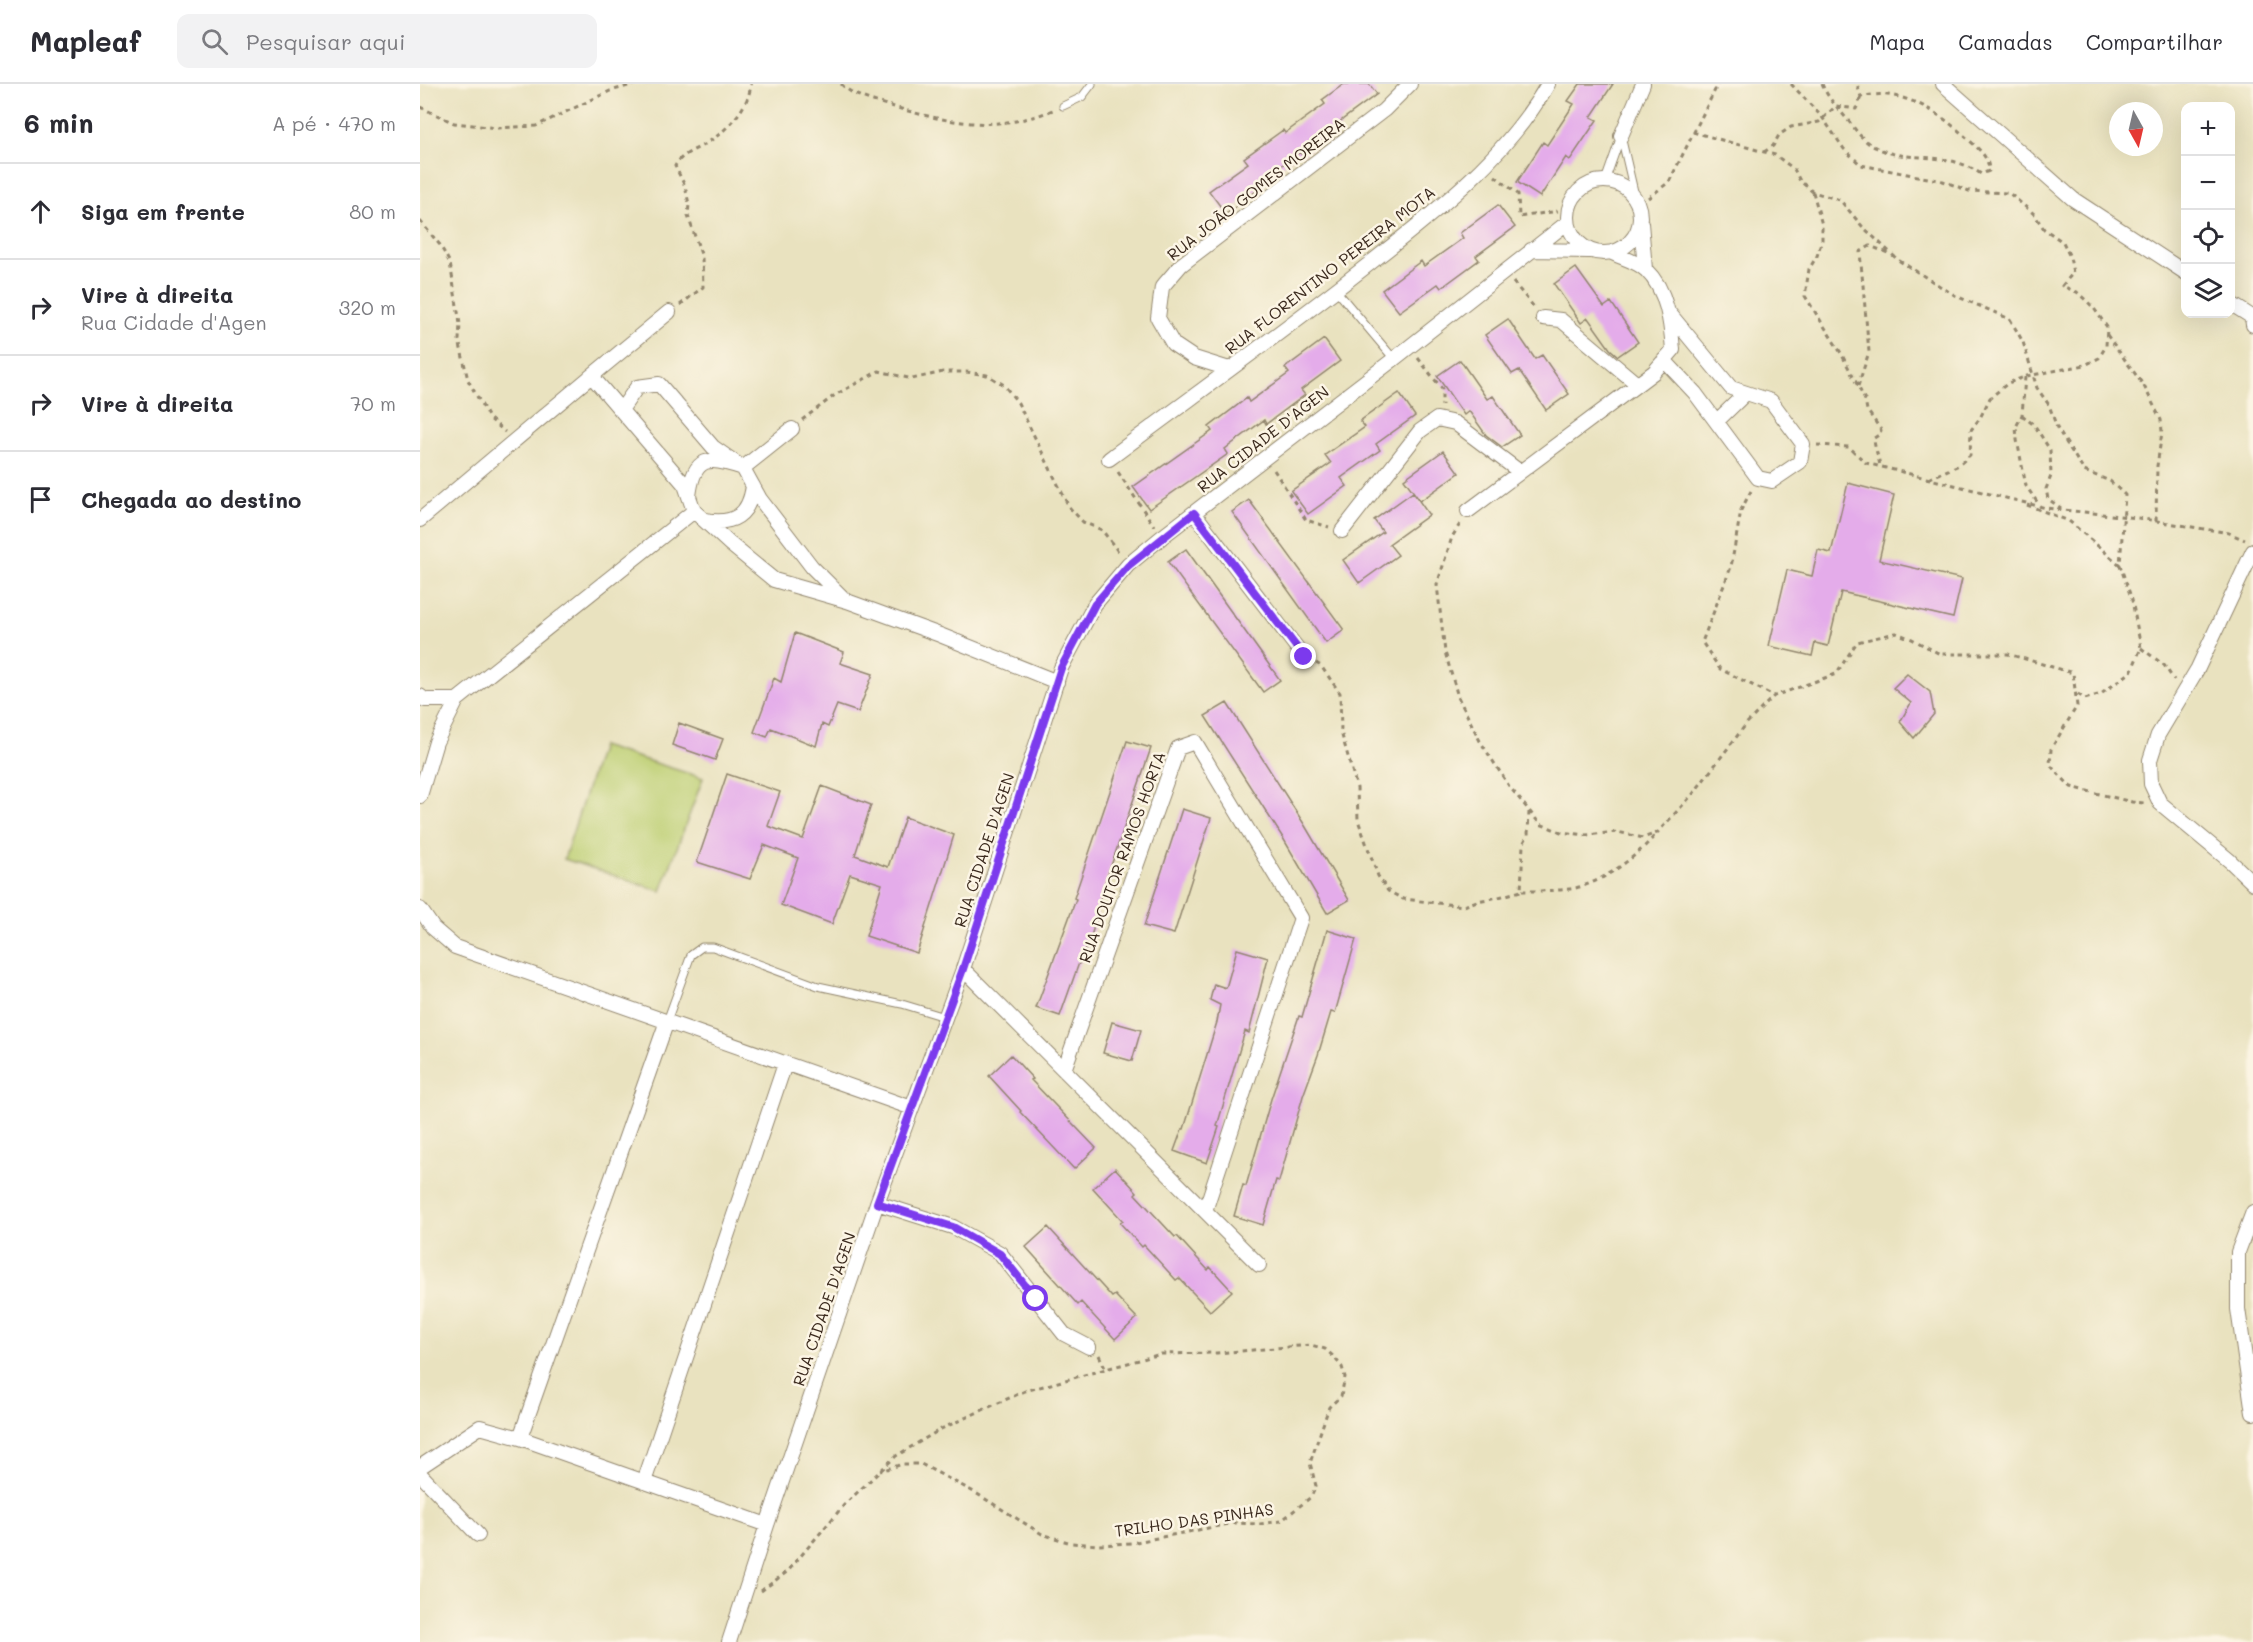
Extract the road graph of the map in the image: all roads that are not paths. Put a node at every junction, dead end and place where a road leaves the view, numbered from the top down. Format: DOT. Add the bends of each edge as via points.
graph roads {
  1 [pos="1092,84"];
  2 [pos="1410,84"];
  3 [pos="1548,84"];
  4 [pos="1642,84"];
  5 [pos="1943,84"];
  6 [pos="1063,106"];
  7 [pos="1621,136"];
  8 [pos="1605,181"];
  9 [pos="1637,202"];
  10 [pos="1568,216"];
  11 [pos="1641,221"];
  12 [pos="1531,250"];
  13 [pos="1590,251"];
  14 [pos="1612,253"];
  15 [pos="1645,269"];
  16 [pos="2181,270"];
  17 [pos="1336,290"];
  18 [pos="2235,306"];
  19 [pos="669,312"];
  20 [pos="1670,314"];
  21 [pos="1543,318"];
  22 [pos="2253,325"];
  23 [pos="1394,359"];
  24 [pos="1664,360"];
  25 [pos="1229,369"];
  26 [pos="589,378"];
  27 [pos="1637,384"];
  28 [pos="1746,393"];
  29 [pos="621,410"];
  30 [pos="1717,421"];
  31 [pos="792,429"];
  32 [pos="1109,459"];
  33 [pos="743,468"];
  34 [pos="1520,472"];
  35 [pos="753,486"];
  36 [pos="689,497"];
  37 [pos="1468,511"];
  38 [pos="1194,513"];
  39 [pos="699,516"];
  40 [pos="420,520"];
  41 [pos="1342,531"];
  42 [pos="2253,551"];
  43 [pos="847,601"];
  44 [pos="1304,657"];
  45 [pos="1057,682"];
  46 [pos="420,696"];
  47 [pos="457,700"];
  48 [pos="420,796"];
  49 [pos="2253,883"];
  50 [pos="420,909"];
  51 [pos="963,969"];
  52 [pos="945,1017"];
  53 [pos="667,1021"];
  54 [pos="785,1064"];
  55 [pos="1064,1070"];
  56 [pos="912,1108"];
  57 [pos="877,1203"];
  58 [pos="1205,1211"];
  59 [pos="2253,1212"];
  60 [pos="1259,1265"];
  61 [pos="2238,1283"];
  62 [pos="2253,1286"];
  63 [pos="1089,1347"];
  64 [pos="2253,1413"];
  65 [pos="520,1438"];
  66 [pos="420,1467"];
  67 [pos="420,1474"];
  68 [pos="645,1482"];
  69 [pos="767,1525"];
  70 [pos="478,1535"];
  71 [pos="729,1642"];
  1 -- 6 [label="lane" via="1082,98"];
  2 -- 25 [label="street, RUA JOÃO GOMES MOREIRA" via="1384,110 1181,265 1162,287 1158,318 1173,344 1194,358"];
  3 -- 17 [label="street, RUA FLORENTINO PEREIRA MOTA" via="1501,149 1435,212"];
  4 -- 7 [label="street"];
  5 -- 16 [label="street" via="2073,200"];
  7 -- 8 [label="lane"];
  7 -- 9 [label="lane"];
  8 -- 9 [label="street" via="1623,186"];
  8 -- 10 [label="street" via="1582,189 1573,198"];
  9 -- 11 [label="street"];
  10 -- 12 [label="street, RUA CIDADE D'AGEN"];
  10 -- 13 [label="street" via="1572,234"];
  11 -- 14 [label="street" via="1631,242"];
  11 -- 15 [label="street"];
  12 -- 13 [label="street"];
  12 -- 23 [label="street, RUA CIDADE D'AGEN"];
  13 -- 14 [label="street"];
  14 -- 15 [label="street"];
  15 -- 20 [label="street"];
  17 -- 23 [label="lane"];
  17 -- 25 [label="street, RUA FLORENTINO PEREIRA MOTA"];
  18 -- 22 [label="street" via="2252,317"];
  19 -- 26 [label="street"];
  20 -- 24 [label="street" via="1673,350"];
  20 -- 28 [label="street" via="1731,388"];
  21 -- 27 [label="street" via="1561,321"];
  23 -- 38 [label="street, RUA CIDADE D'AGEN"];
  24 -- 27 [label="street"];
  24 -- 30 [label="street"];
  25 -- 32 [label="street, RUA FLORENTINO PEREIRA MOTA"];
  26 -- 29 [label="street"];
  26 -- 40 [label="street"];
  27 -- 34 [label="street"];
  28 -- 30 [label="street"];
  28 -- 30 [label="street" via="1771,401 1803,444 1800,462 1772,482 1758,478"];
  29 -- 33 [label="street" via="637,387 659,384 713,447"];
  29 -- 36 [label="street" via="685,485"];
  31 -- 33 [label="street"];
  33 -- 35 [label="street"];
  33 -- 36 [label="street" via="718,460 703,463 694,473"];
  34 -- 37 [label="street"];
  34 -- 41 [label="street" via="1455,423 1437,419 1420,431"];
  35 -- 39 [label="street" via="750,502 739,516 722,523"];
  35 -- 43 [label="street" via="812,567"];
  36 -- 39 [label="street"];
  38 -- 44 [label="street"];
  38 -- 45 [label="street, RUA CIDADE D'AGEN" via="1128,566 1095,604"];
  39 -- 43 [label="street" via="774,580"];
  39 -- 47 [label="street"];
  42 -- 49 [label="street" via="2198,668 2158,735 2150,760 2151,784 2160,803"];
  43 -- 45 [label="street"];
  45 -- 51 [label="street, RUA CIDADE D'AGEN"];
  46 -- 47 [label="street" via="425,700"];
  47 -- 48 [label="street" via="436,742"];
  50 -- 53 [label="street" via="433,928 455,946"];
  51 -- 52 [label="street, RUA CIDADE D'AGEN"];
  51 -- 55 [label="street"];
  52 -- 53 [label="lane" via="818,986 712,947 702,947 691,955"];
  52 -- 56 [label="street, RUA CIDADE D'AGEN"];
  53 -- 54 [label="street"];
  53 -- 65 [label="street"];
  54 -- 56 [label="street"];
  54 -- 68 [label="street"];
  55 -- 58 [label="street"];
  55 -- 58 [label="street, RUA DOUTOR RAMOS HORTA" via="1178,748 1195,742 1301,918"];
  56 -- 57 [label="street, RUA CIDADE D'AGEN"];
  57 -- 63 [label="street" via="953,1227 1000,1254 1064,1335"];
  57 -- 69 [label="street, RUA CIDADE D'AGEN"];
  58 -- 60 [label="street"];
  59 -- 61 [label="street" via="2238,1252"];
  61 -- 62 [label="street"];
  61 -- 64 [label="street"];
  65 -- 66 [label="street" via="480,1427"];
  65 -- 68 [label="street"];
  67 -- 70 [label="street"];
  68 -- 69 [label="street"];
  69 -- 71 [label="street, RUA CIDADE D'AGEN"];
}
